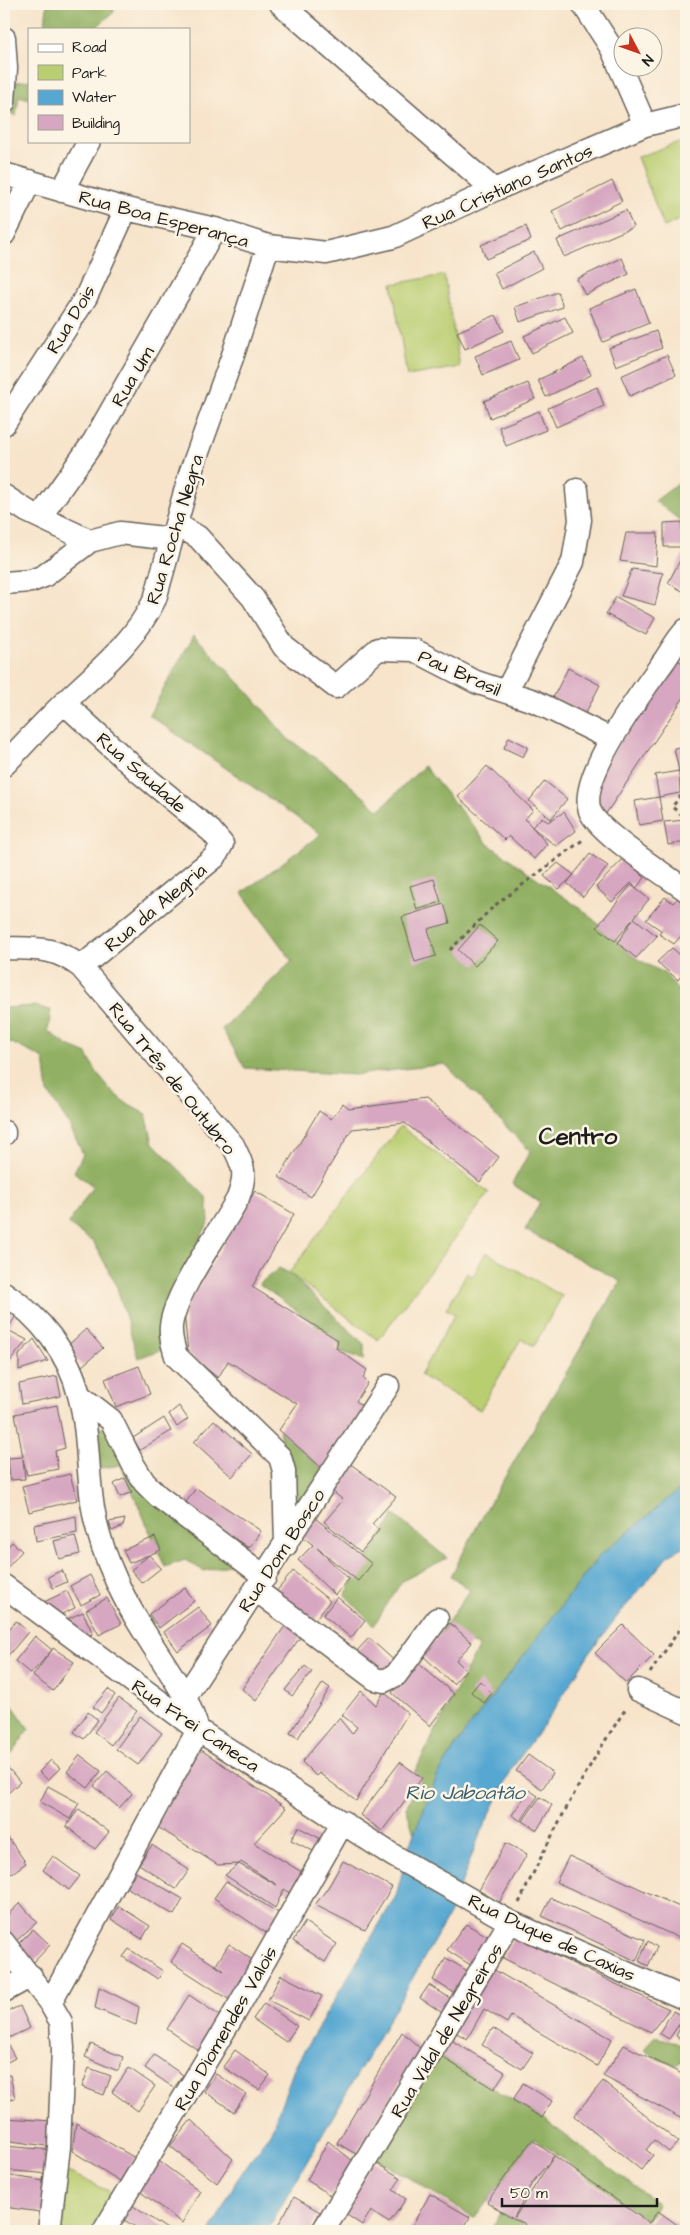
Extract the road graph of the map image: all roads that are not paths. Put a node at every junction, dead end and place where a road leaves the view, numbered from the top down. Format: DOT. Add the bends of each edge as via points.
graph roads {
  1 [pos="281,4"];
  2 [pos="583,4"];
  3 [pos="4,38"];
  4 [pos="4,102"];
  5 [pos="686,114"];
  6 [pos="645,125"];
  7 [pos="88,142"];
  8 [pos="4,174"];
  9 [pos="30,181"];
  10 [pos="494,190"];
  11 [pos="62,191"];
  12 [pos="126,209"];
  13 [pos="215,229"];
  14 [pos="4,234"];
  15 [pos="268,246"];
  16 [pos="326,252"];
  17 [pos="4,424"];
  18 [pos="577,490"];
  19 [pos="4,496"];
  20 [pos="40,517"];
  21 [pos="174,531"];
  22 [pos="90,541"];
  23 [pos="4,583"];
  24 [pos="686,630"];
  25 [pos="506,692"];
  26 [pos="64,703"];
  27 [pos="611,739"];
  28 [pos="4,765"];
  29 [pos="221,841"];
  30 [pos="686,890"];
  31 [pos="4,948"];
  32 [pos="81,967"];
  33 [pos="4,1294"];
  34 [pos="388,1386"];
  35 [pos="80,1396"];
  36 [pos="286,1545"];
  37 [pos="260,1583"];
  38 [pos="4,1586"];
  39 [pos="437,1619"];
  40 [pos="638,1690"];
  41 [pos="181,1706"];
  42 [pos="686,1712"];
  43 [pos="198,1730"];
  44 [pos="343,1822"];
  45 [pos="394,1856"];
  46 [pos="510,1922"];
  47 [pos="4,1943"];
  48 [pos="31,1976"];
  49 [pos="4,1991"];
  50 [pos="686,1998"];
  51 [pos="50,2003"];
  52 [pos="49,2231"];
  53 [pos="104,2231"];
  54 [pos="323,2231"];
  1 -- 10 [label="street"];
  2 -- 6 [label="street" via="612,49"];
  3 -- 4 [label="street"];
  5 -- 6 [label="street, Rua Cristiano Santos"];
  6 -- 10 [label="street, Rua Cristiano Santos"];
  7 -- 11 [label="street"];
  8 -- 9 [label="street, Rua Boa Esperança"];
  9 -- 11 [label="street, Rua Boa Esperança"];
  9 -- 14 [label="street"];
  10 -- 16 [label="street, Rua Cristiano Santos" via="393,236"];
  11 -- 12 [label="street, Rua Boa Esperança"];
  12 -- 13 [label="street, Rua Boa Esperança"];
  12 -- 17 [label="street, Rua Dois" via="86,296"];
  13 -- 15 [label="street, Rua Boa Esperança"];
  13 -- 20 [label="street, Rua Um" via="99,434"];
  15 -- 16 [label="street, Rua Boa Esperança"];
  15 -- 21 [label="street, Rua Rocha Negra" via="190,474"];
  18 -- 25 [label="street" via="580,520 573,562"];
  19 -- 20 [label="street"];
  20 -- 22 [label="street"];
  21 -- 22 [label="street" via="120,533"];
  21 -- 25 [label="street, Pau Brasil" via="198,537 253,598 284,647 336,687 378,649 414,650 476,682"];
  21 -- 26 [label="street, Rua Rocha Negra" via="155,599 147,615 136,632 104,666"];
  22 -- 23 [label="street" via="44,576 31,581"];
  24 -- 27 [label="street"];
  25 -- 27 [label="street, Pau Brasil" via="534,701"];
  26 -- 28 [label="street, Rua Rocha Negra"];
  26 -- 29 [label="street, Rua Saudade"];
  27 -- 30 [label="street" via="588,794 590,811 600,826"];
  29 -- 32 [label="street, Rua da Alegria" via="221,848 215,856"];
  31 -- 32 [label="street, Rua Três de Outubro" via="51,950"];
  32 -- 36 [label="street, Rua Três de Outubro" via="233,1145 243,1166 245,1180 238,1198 177,1304 171,1341 176,1356 280,1457 284,1471"];
  33 -- 35 [label="street" via="51,1336 71,1370"];
  34 -- 36 [label="street, Rua Dom Bosco"];
  35 -- 37 [label="street" via="111,1420 144,1482"];
  35 -- 41 [label="street" via="93,1510 103,1545 117,1582"];
  36 -- 37 [label="street, Rua Dom Bosco"];
  37 -- 39 [label="street" via="375,1679 384,1681 396,1675"];
  37 -- 41 [label="street, Rua Dom Bosco"];
  38 -- 41 [label="street, Rua Frei Caneca"];
  40 -- 42 [label="street"];
  41 -- 43 [label="street, Rua Frei Caneca"];
  43 -- 44 [label="street, Rua Frei Caneca"];
  43 -- 51 [label="street"];
  44 -- 45 [label="street, Rua Frei Caneca"];
  44 -- 53 [label="street, Rua Diomendes Valois" via="237,2009"];
  45 -- 46 [label="street, Rua Duque de Caxias"];
  46 -- 50 [label="street, Rua Duque de Caxias"];
  46 -- 54 [label="street, Rua Vidal de Negreiros"];
  47 -- 48 [label="street"];
  48 -- 49 [label="street"];
  48 -- 51 [label="street"];
  51 -- 52 [label="street" via="61,2022 63,2048 59,2147"];
}
